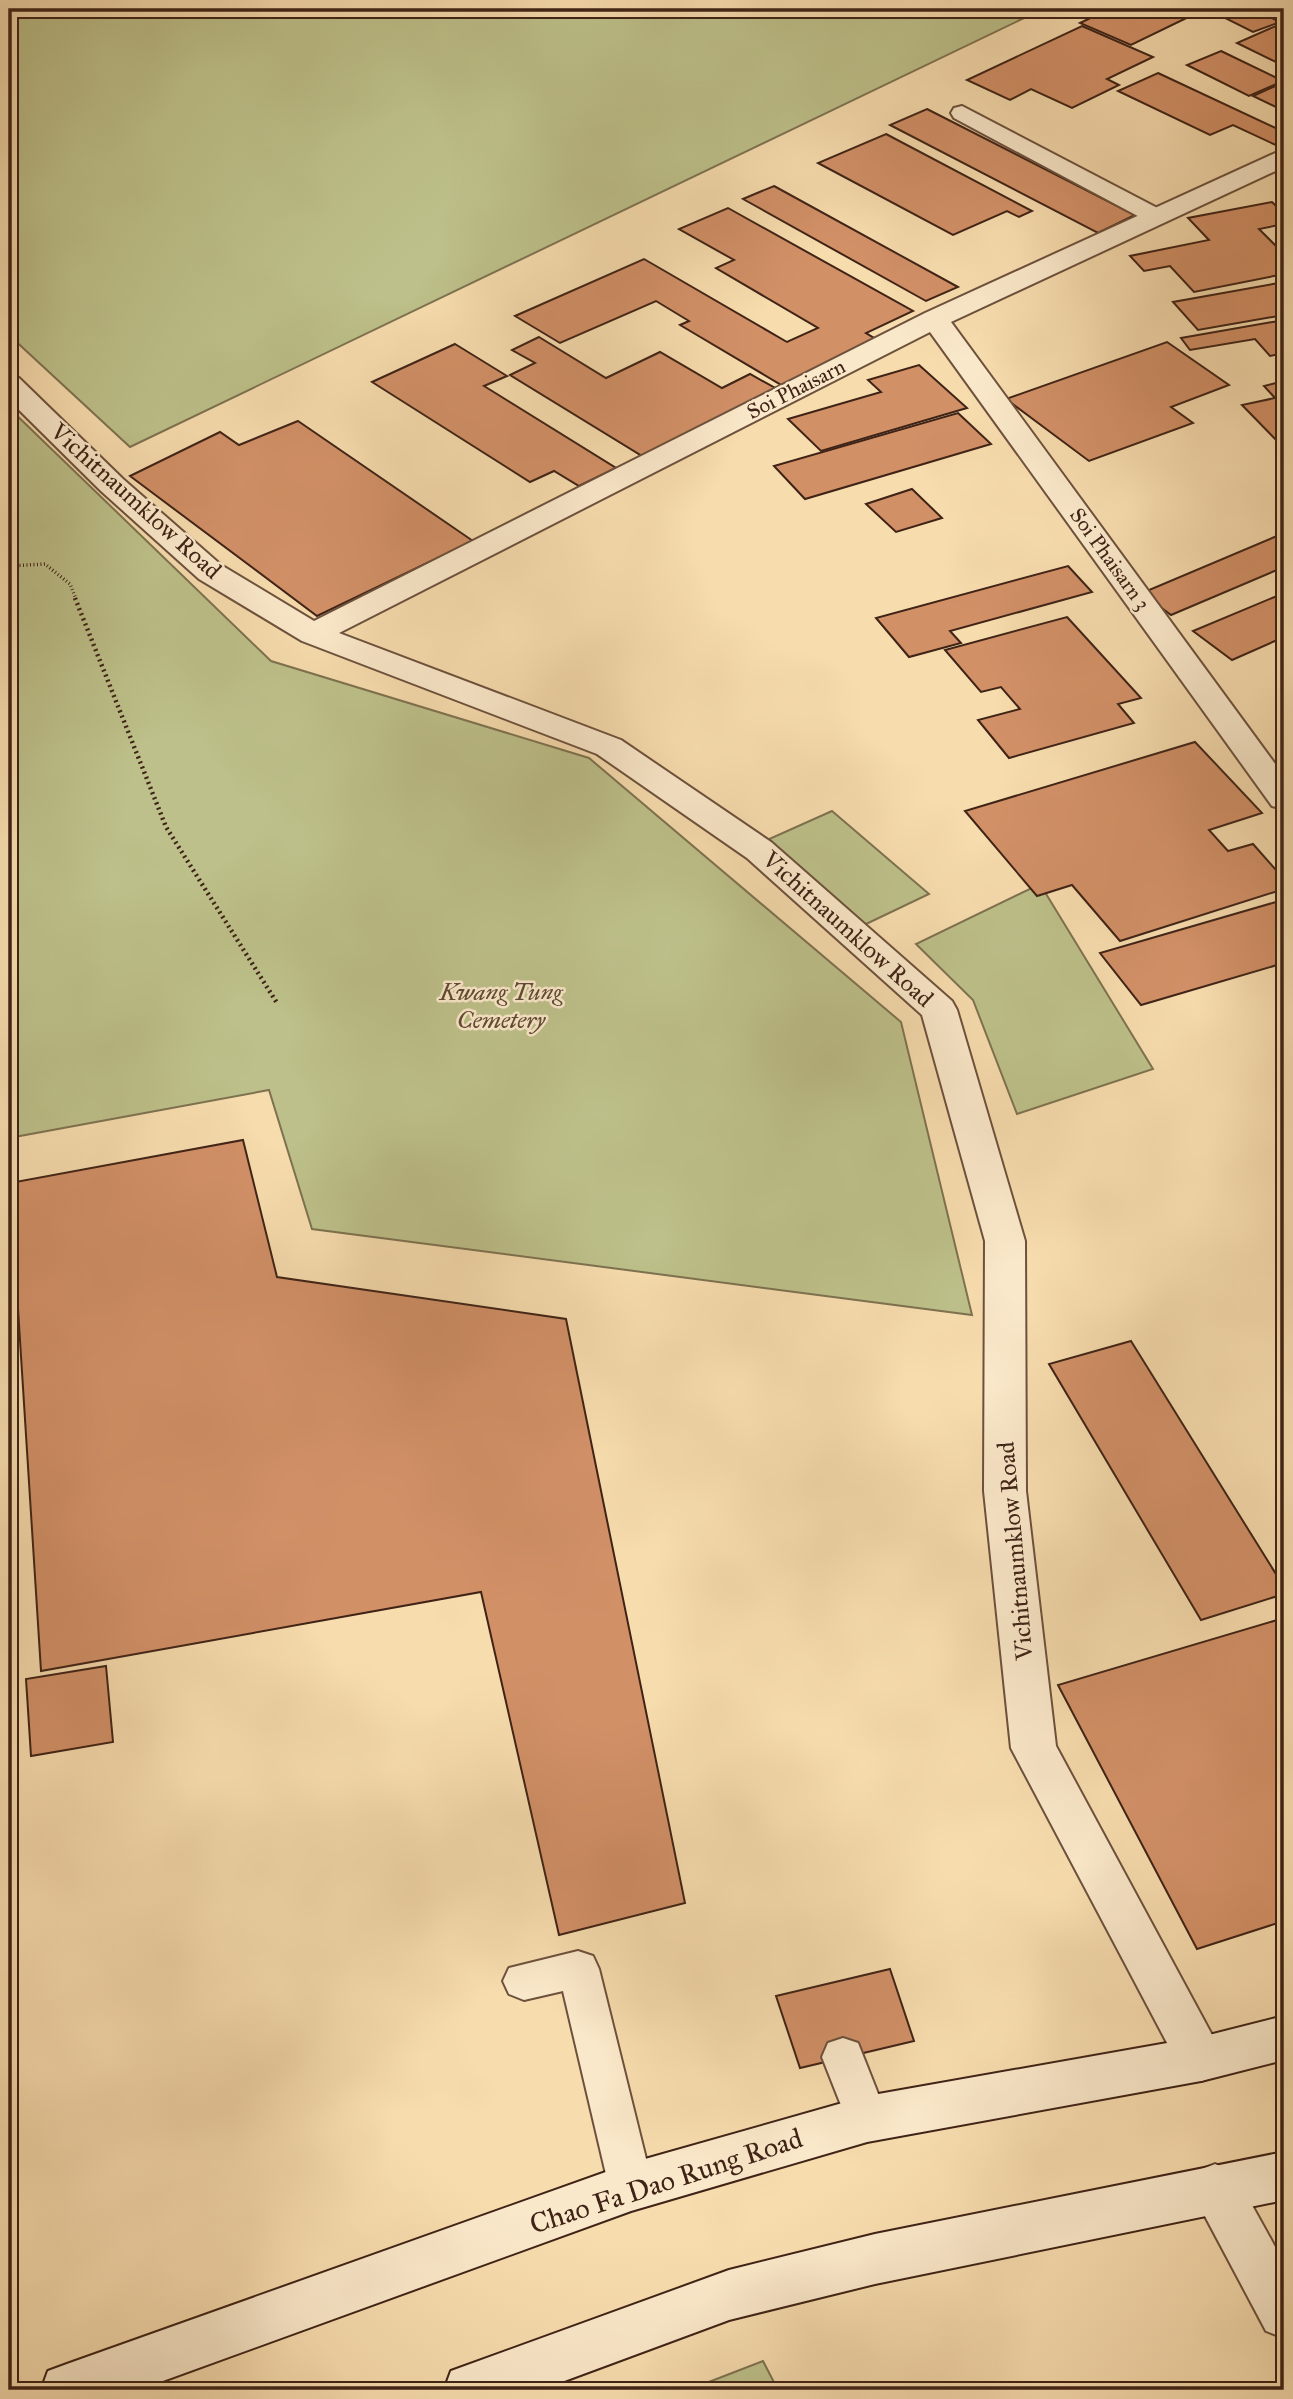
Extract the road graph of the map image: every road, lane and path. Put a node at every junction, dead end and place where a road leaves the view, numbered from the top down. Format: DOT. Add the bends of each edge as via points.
graph roads {
  1 [pos="962,113"];
  2 [pos="1280,166"];
  3 [pos="1157,217"];
  4 [pos="935,319"];
  5 [pos="9,384"];
  6 [pos="9,566"];
  7 [pos="313,634"];
  8 [pos="1284,799"];
  9 [pos="277,1003"];
  10 [pos="524,1981"];
  11 [pos="1284,2038"];
  12 [pos="843,2057"];
  13 [pos="1201,2059"];
  14 [pos="867,2119"];
  15 [pos="1284,2176"];
  16 [pos="631,2186"];
  17 [pos="1215,2188"];
  18 [pos="1284,2313"];
  19 [pos="66,2390"];
  20 [pos="470,2390"];
  1 -- 3 [label="lane"];
  2 -- 3 [label="street, Soi Phaisarn"];
  3 -- 4 [label="street, Soi Phaisarn"];
  4 -- 7 [label="street, Soi Phaisarn"];
  4 -- 8 [label="street, Soi Phaisarn 3"];
  5 -- 7 [label="street, Vichitnaumklow Road" via="210,572"];
  6 -- 9 [label="path" via="45,564 70,584 166,827"];
  7 -- 13 [label="street, Vichitnaumklow Road" via="609,747 760,850 939,1010 1005,1241 1005,1491 1034,1748"];
  10 -- 16 [label="lane" via="578,1969"];
  11 -- 13 [label="street, Chao Fa Dao Rung Road"];
  12 -- 14 [label="lane"];
  13 -- 14 [label="street, Chao Fa Dao Rung Road"];
  14 -- 16 [label="street, Chao Fa Dao Rung Road"];
  15 -- 17 [label="street"];
  16 -- 19 [label="street, Chao Fa Dao Rung Road"];
  17 -- 18 [label="street"];
  17 -- 20 [label="street" via="875,2259 729,2295"];
}
